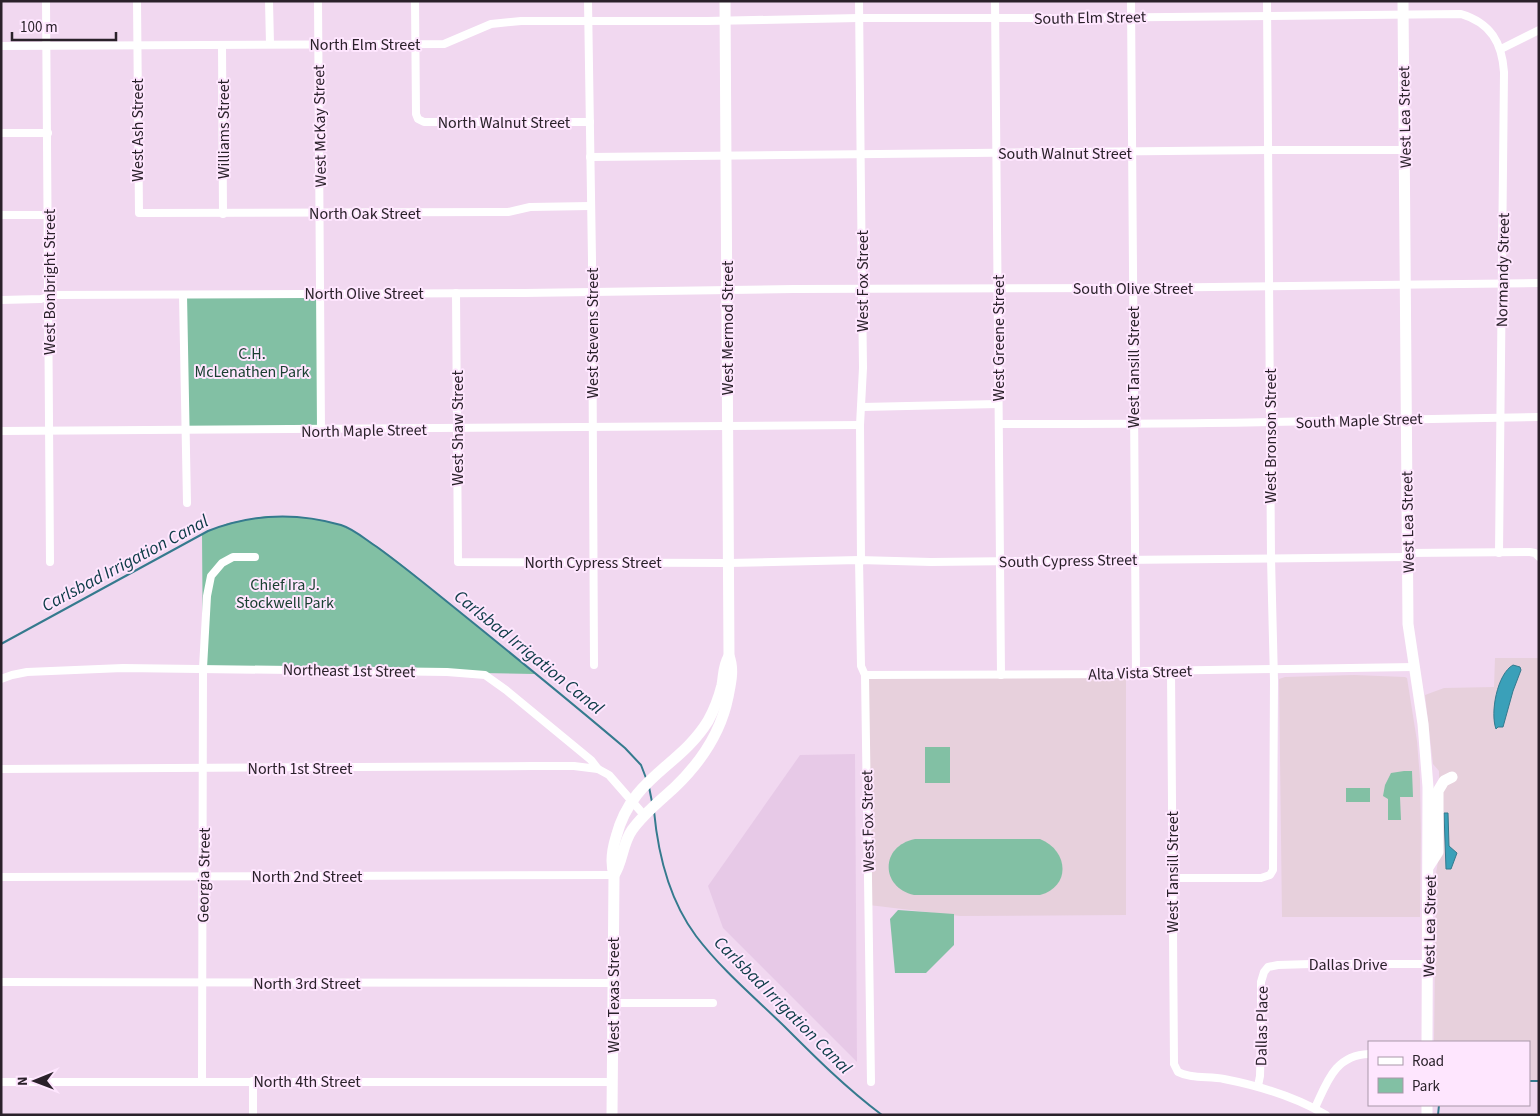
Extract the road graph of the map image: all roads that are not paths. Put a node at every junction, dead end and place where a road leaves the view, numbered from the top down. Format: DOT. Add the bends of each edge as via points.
graph roads {
  1 [pos="46,1"];
  2 [pos="137,1"];
  3 [pos="269,1"];
  4 [pos="318,1"];
  5 [pos="415,1"];
  6 [pos="588,1"];
  7 [pos="725,1"];
  8 [pos="859,1"];
  9 [pos="995,1"];
  10 [pos="1131,1"];
  11 [pos="1267,1"];
  12 [pos="1403,1"];
  13 [pos="1403,14"];
  14 [pos="1454,14"];
  15 [pos="1131,16"];
  16 [pos="1267,16"];
  17 [pos="859,18"];
  18 [pos="995,18"];
  19 [pos="588,21"];
  20 [pos="725,21"];
  21 [pos="1539,30"];
  22 [pos="270,44"];
  23 [pos="318,44"];
  24 [pos="416,44"];
  25 [pos="222,45"];
  26 [pos="1,46"];
  27 [pos="47,46"];
  28 [pos="137,46"];
  29 [pos="1501,48"];
  30 [pos="590,122"];
  31 [pos="1,133"];
  32 [pos="48,133"];
  33 [pos="1268,150"];
  34 [pos="1404,150"];
  35 [pos="1132,152"];
  36 [pos="997,153"];
  37 [pos="861,155"];
  38 [pos="726,156"];
  39 [pos="590,158"];
  40 [pos="590,206"];
  41 [pos="139,213"];
  42 [pos="319,213"];
  43 [pos="223,214"];
  44 [pos="1,215"];
  45 [pos="48,215"];
  46 [pos="1501,283"];
  47 [pos="1539,283"];
  48 [pos="1405,284"];
  49 [pos="1269,286"];
  50 [pos="862,288"];
  51 [pos="1133,288"];
  52 [pos="998,289"];
  53 [pos="726,290"];
  54 [pos="592,292"];
  55 [pos="456,293"];
  56 [pos="183,294"];
  57 [pos="320,294"];
  58 [pos="49,297"];
  59 [pos="1,300"];
  60 [pos="998,404"];
  61 [pos="862,407"];
  62 [pos="1500,417"];
  63 [pos="1539,417"];
  64 [pos="1405,419"];
  65 [pos="1270,422"];
  66 [pos="1134,423"];
  67 [pos="999,424"];
  68 [pos="860,425"];
  69 [pos="592,427"];
  70 [pos="728,427"];
  71 [pos="457,428"];
  72 [pos="321,430"];
  73 [pos="49,431"];
  74 [pos="186,431"];
  75 [pos="1,432"];
  76 [pos="187,503"];
  77 [pos="1499,552"];
  78 [pos="1407,555"];
  79 [pos="254,557"];
  80 [pos="1539,557"];
  81 [pos="1271,558"];
  82 [pos="1135,559"];
  83 [pos="860,560"];
  84 [pos="593,561"];
  85 [pos="1000,561"];
  86 [pos="50,562"];
  87 [pos="458,562"];
  88 [pos="729,562"];
  89 [pos="729,656"];
  90 [pos="594,665"];
  91 [pos="1414,667"];
  92 [pos="203,668"];
  93 [pos="1273,670"];
  94 [pos="1171,671"];
  95 [pos="1136,672"];
  96 [pos="866,675"];
  97 [pos="1001,675"];
  98 [pos="1,678"];
  99 [pos="204,768"];
  100 [pos="1,769"];
  101 [pos="598,769"];
  102 [pos="1452,777"];
  103 [pos="633,797"];
  104 [pos="644,815"];
  105 [pos="1429,866"];
  106 [pos="614,875"];
  107 [pos="204,876"];
  108 [pos="1,877"];
  109 [pos="1173,878"];
  110 [pos="1428,964"];
  111 [pos="1268,967"];
  112 [pos="1,982"];
  113 [pos="202,983"];
  114 [pos="613,983"];
  115 [pos="613,1003"];
  116 [pos="713,1003"];
  117 [pos="1427,1041"];
  118 [pos="1368,1054"];
  119 [pos="202,1081"];
  120 [pos="253,1081"];
  121 [pos="1,1082"];
  122 [pos="612,1082"];
  123 [pos="871,1082"];
  124 [pos="1258,1086"];
  125 [pos="1315,1108"];
  126 [pos="253,1115"];
  127 [pos="612,1115"];
  128 [pos="1326,1115"];
  1 -- 27 [label="street, West Bonbright Street"];
  2 -- 28 [label="street, West Ash Street"];
  3 -- 22 [label="street"];
  4 -- 23 [label="street, West McKay Street"];
  5 -- 24 [label="street"];
  6 -- 19 [label="street, West Stevens Street"];
  7 -- 20 [label="street, West Mermod Street"];
  8 -- 17 [label="street, West Fox Street"];
  9 -- 18 [label="street, West Greene Street"];
  10 -- 15 [label="street, West Tansill Street"];
  11 -- 16 [label="street, West Bronson Street"];
  12 -- 13 [label="street, West Lea Street"];
  13 -- 14 [label="street, South Elm Street"];
  13 -- 16 [label="street, South Elm Street"];
  13 -- 34 [label="street, West Lea Street"];
  14 -- 29 [label="street, Normandy Street" via="1470,16 1484,25"];
  15 -- 16 [label="street, South Elm Street"];
  15 -- 18 [label="street, South Elm Street"];
  15 -- 35 [label="street, West Tansill Street"];
  16 -- 33 [label="street, West Bronson Street"];
  17 -- 18 [label="street, South Elm Street"];
  17 -- 20 [label="street, South Elm Street"];
  17 -- 37 [label="street, West Fox Street"];
  18 -- 36 [label="street, West Greene Street"];
  19 -- 20 [label="street, North Elm Street"];
  19 -- 24 [label="street, North Elm Street" via="500,22 444,44"];
  19 -- 30 [label="street, West Stevens Street"];
  20 -- 38 [label="street, West Mermod Street"];
  21 -- 29 [label="street"];
  22 -- 23 [label="street, North Elm Street"];
  22 -- 25 [label="street, North Elm Street"];
  23 -- 24 [label="street, North Elm Street"];
  23 -- 42 [label="street, West McKay Street"];
  24 -- 30 [label="street, North Walnut Street" via="416,114 424,122"];
  25 -- 28 [label="street, North Elm Street"];
  25 -- 43 [label="street, Williams Street"];
  26 -- 27 [label="street, North Elm Street"];
  27 -- 28 [label="street, North Elm Street"];
  27 -- 32 [label="street, West Bonbright Street"];
  28 -- 41 [label="street, West Ash Street"];
  29 -- 46 [label="street, Normandy Street" via="1504,72"];
  30 -- 39 [label="street, West Stevens Street"];
  31 -- 32 [label="street"];
  32 -- 45 [label="street, West Bonbright Street"];
  33 -- 34 [label="street, South Walnut Street"];
  33 -- 35 [label="street, South Walnut Street"];
  33 -- 49 [label="street, West Bronson Street"];
  34 -- 48 [label="street, West Lea Street"];
  35 -- 36 [label="street, South Walnut Street"];
  35 -- 51 [label="street, West Tansill Street"];
  36 -- 37 [label="street, South Walnut Street"];
  36 -- 52 [label="street, West Greene Street"];
  37 -- 38 [label="street, South Walnut Street"];
  37 -- 50 [label="street, West Fox Street"];
  38 -- 39 [label="street"];
  38 -- 53 [label="street, West Mermod Street"];
  39 -- 40 [label="street, West Stevens Street"];
  40 -- 42 [label="street, North Oak Street" via="530,207 508,212"];
  40 -- 54 [label="street, West Stevens Street"];
  41 -- 43 [label="street, North Oak Street"];
  42 -- 43 [label="street, North Oak Street"];
  42 -- 57 [label="street, West McKay Street"];
  44 -- 45 [label="street"];
  45 -- 58 [label="street, West Bonbright Street"];
  46 -- 47 [label="street, South Olive Street"];
  46 -- 48 [label="street, South Olive Street"];
  46 -- 62 [label="street, Normandy Street"];
  48 -- 49 [label="street, South Olive Street"];
  48 -- 64 [label="street, West Lea Street"];
  49 -- 51 [label="street, South Olive Street"];
  49 -- 65 [label="street, West Bronson Street"];
  50 -- 52 [label="street, South Olive Street"];
  50 -- 53 [label="street, South Olive Street"];
  50 -- 61 [label="street, West Fox Street"];
  51 -- 52 [label="street, South Olive Street"];
  51 -- 66 [label="street, West Tansill Street"];
  52 -- 60 [label="street, West Greene Street"];
  53 -- 54 [label="street, North Olive Street"];
  53 -- 70 [label="street, West Mermod Street"];
  54 -- 55 [label="street, North Olive Street"];
  54 -- 69 [label="street, West Stevens Street"];
  55 -- 57 [label="street, North Olive Street"];
  55 -- 71 [label="street, West Shaw Street"];
  56 -- 57 [label="street, North Olive Street"];
  56 -- 58 [label="street, North Olive Street"];
  56 -- 74 [label="street"];
  57 -- 72 [label="street, West McKay Street"];
  58 -- 59 [label="street, North Olive Street"];
  58 -- 73 [label="street, West Bonbright Street"];
  60 -- 61 [label="street"];
  60 -- 67 [label="street, West Greene Street"];
  61 -- 68 [label="street, West Fox Street"];
  62 -- 63 [label="street, South Maple Street"];
  62 -- 64 [label="street, South Maple Street"];
  62 -- 77 [label="street, Normandy Street"];
  64 -- 65 [label="street, South Maple Street"];
  64 -- 78 [label="street, West Lea Street"];
  65 -- 66 [label="street, South Maple Street"];
  65 -- 81 [label="street, West Bronson Street"];
  66 -- 67 [label="street, South Maple Street"];
  66 -- 82 [label="street, West Tansill Street"];
  67 -- 85 [label="street, West Greene Street"];
  68 -- 70 [label="street"];
  68 -- 83 [label="street, West Fox Street"];
  69 -- 70 [label="street, North Maple Street"];
  69 -- 71 [label="street, North Maple Street"];
  69 -- 84 [label="street, West Stevens Street"];
  70 -- 88 [label="street, West Mermod Street"];
  71 -- 72 [label="street, North Maple Street"];
  71 -- 87 [label="street, West Shaw Street"];
  72 -- 74 [label="street, North Maple Street"];
  73 -- 74 [label="street, North Maple Street"];
  73 -- 75 [label="street, North Maple Street"];
  73 -- 86 [label="street, West Bonbright Street"];
  74 -- 76 [label="street"];
  77 -- 78 [label="street, South Cypress Street"];
  77 -- 80 [label="street, South Cypress Street" via="1530,552"];
  78 -- 81 [label="street, South Cypress Street"];
  78 -- 91 [label="street, West Lea Street" via="1408,624"];
  79 -- 92 [label="street, Georgia Street" via="233,557 211,576"];
  81 -- 82 [label="street, South Cypress Street"];
  81 -- 93 [label="street, West Bronson Street"];
  82 -- 85 [label="street, South Cypress Street"];
  82 -- 95 [label="street, West Tansill Street"];
  83 -- 85 [label="street, South Cypress Street"];
  83 -- 88 [label="street, South Cypress Street"];
  83 -- 96 [label="street, West Fox Street" via="861,666"];
  84 -- 87 [label="street, North Cypress Street"];
  84 -- 88 [label="street, North Cypress Street"];
  84 -- 90 [label="street, West Stevens Street"];
  85 -- 97 [label="street, West Greene Street"];
  88 -- 89 [label="street, West Mermod Street"];
  89 -- 103 [label="street, West Texas Street" via="708,721 691,742"];
  89 -- 104 [label="street, West Texas Street" via="732,665 730,688 715,736 690,772"];
  91 -- 93 [label="street, Alta Vista Street"];
  91 -- 105 [label="street, West Lea Street" via="1427,771"];
  92 -- 98 [label="street, Northeast 1st Street" via="84,668 27,672"];
  92 -- 99 [label="street, Georgia Street"];
  92 -- 101 [label="street, Northeast 1st Street" via="482,674 506,690"];
  93 -- 94 [label="street, Alta Vista Street"];
  93 -- 109 [label="street, West Bronson Street" via="1273,870 1261,878"];
  94 -- 95 [label="street, Alta Vista Street"];
  94 -- 109 [label="street, West Tansill Street"];
  95 -- 97 [label="street, Alta Vista Street"];
  96 -- 97 [label="street, Alta Vista Street"];
  96 -- 123 [label="street, West Fox Street"];
  99 -- 100 [label="street, North 1st Street"];
  99 -- 101 [label="street, North 1st Street" via="574,766"];
  99 -- 107 [label="street, Georgia Street"];
  101 -- 103 [label="street, Northeast 1st Street"];
  102 -- 105 [label="street" via="1438,790 1438,852"];
  103 -- 104 [label="street, Northeast 1st Street"];
  103 -- 106 [label="street, West Texas Street" via="614,842 611,868"];
  104 -- 106 [label="street, West Texas Street" via="628,835"];
  105 -- 110 [label="street, West Lea Street"];
  106 -- 107 [label="street, North 2nd Street"];
  106 -- 114 [label="street, West Texas Street"];
  107 -- 108 [label="street, North 2nd Street"];
  107 -- 113 [label="street, Georgia Street"];
  109 -- 124 [label="street, West Tansill Street" via="1174,1064 1184,1075"];
  110 -- 111 [label="street, Dallas Drive"];
  110 -- 117 [label="street, West Lea Street"];
  111 -- 124 [label="street, Dallas Place" via="1261,982 1262,1038"];
  112 -- 113 [label="street, North 3rd Street"];
  113 -- 114 [label="street, North 3rd Street"];
  113 -- 119 [label="street, Georgia Street"];
  114 -- 115 [label="street, West Texas Street"];
  115 -- 116 [label="street"];
  115 -- 122 [label="street, West Texas Street"];
  118 -- 125 [label="street" via="1347,1060 1335,1069"];
  119 -- 120 [label="street, North 4th Street"];
  119 -- 121 [label="street, North 4th Street"];
  120 -- 122 [label="street, North 4th Street"];
  120 -- 126 [label="street"];
  122 -- 127 [label="street, West Texas Street"];
  124 -- 125 [label="street"];
  125 -- 128 [label="street"];
}
